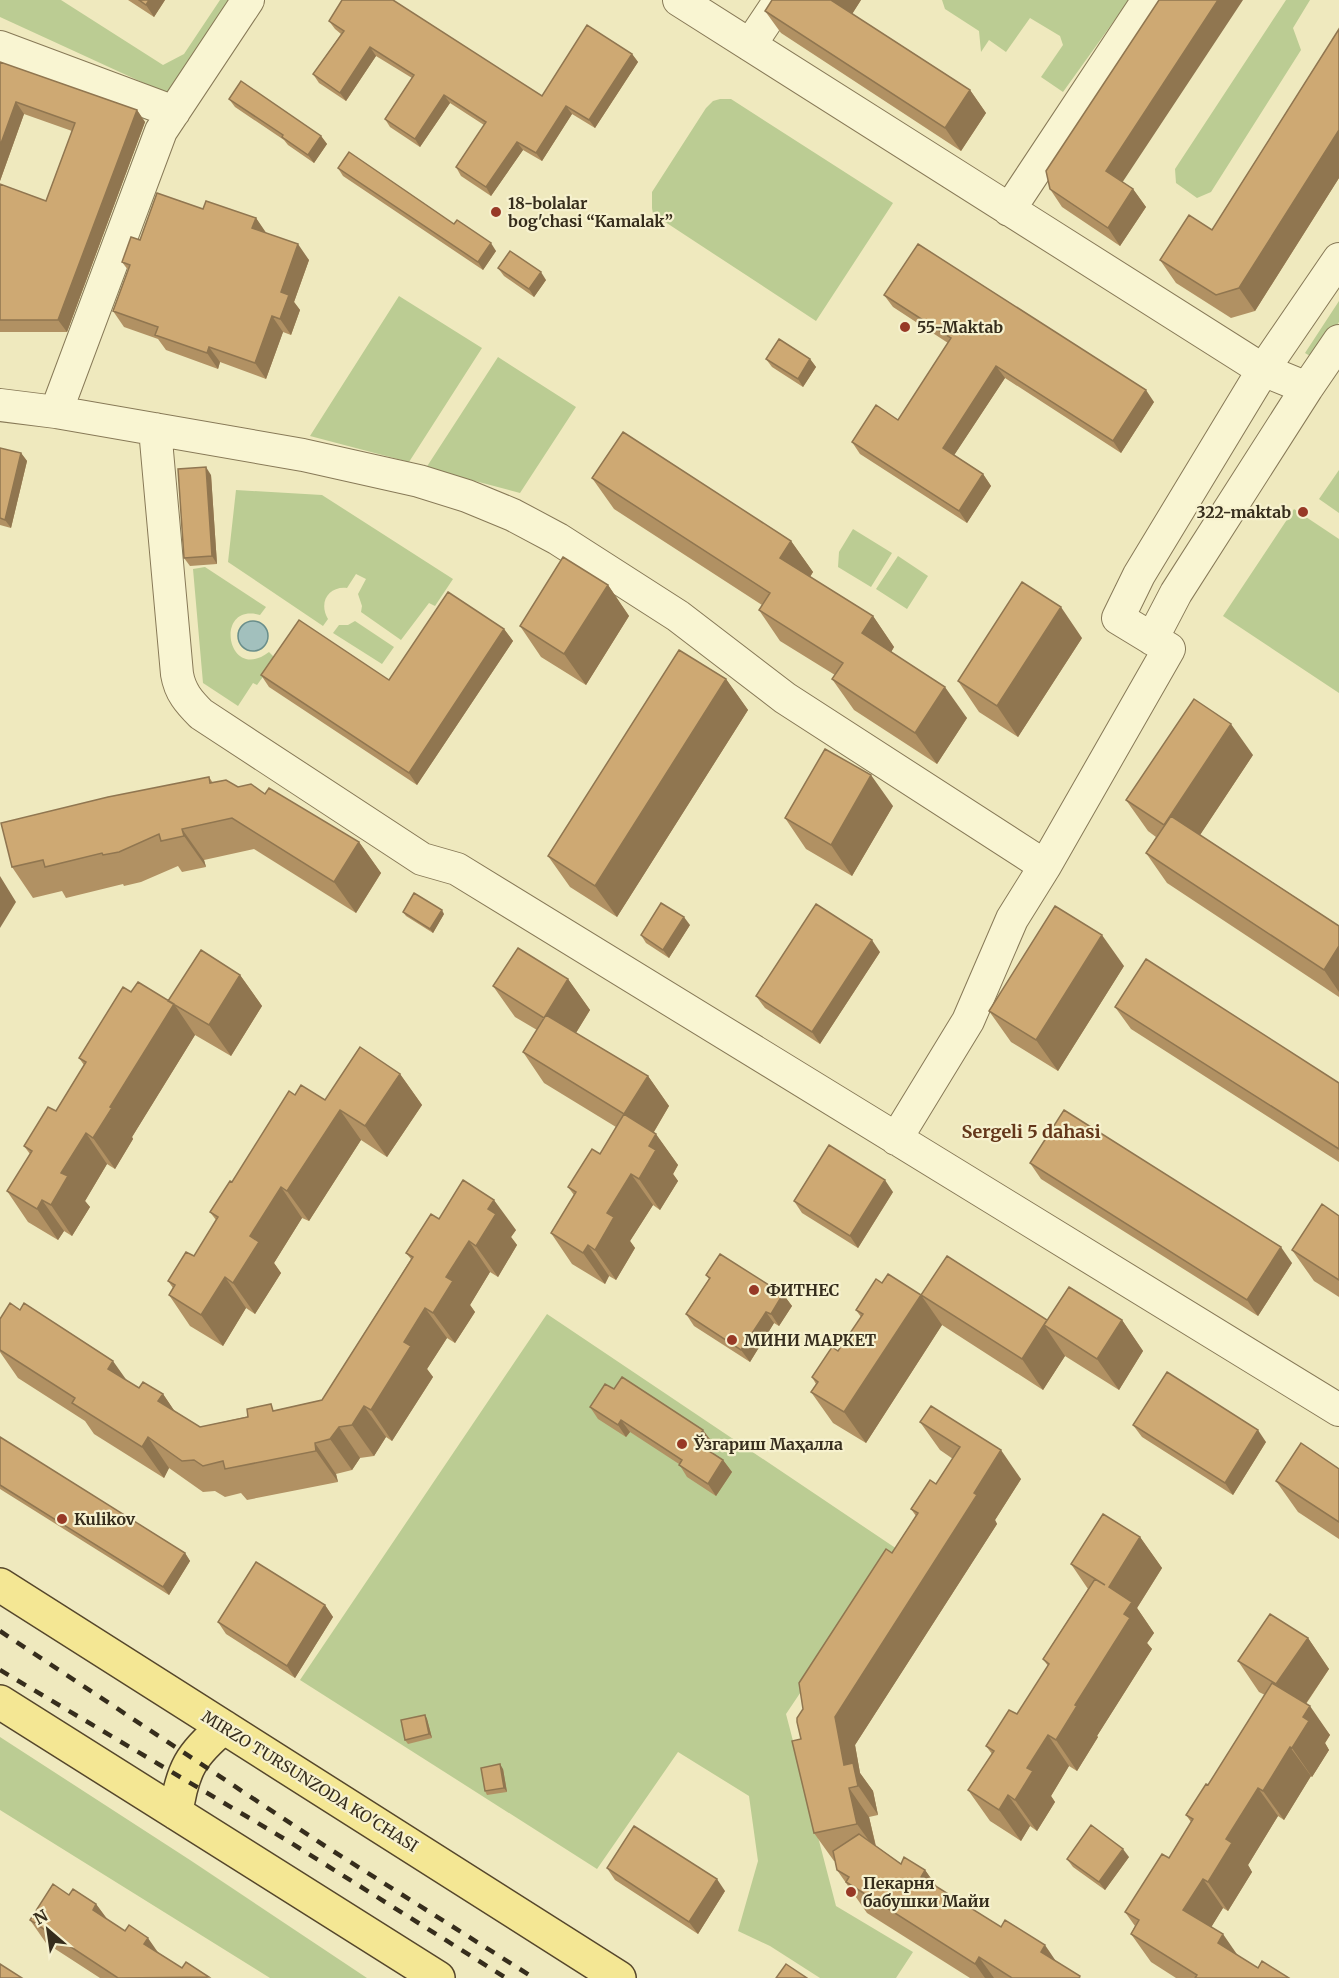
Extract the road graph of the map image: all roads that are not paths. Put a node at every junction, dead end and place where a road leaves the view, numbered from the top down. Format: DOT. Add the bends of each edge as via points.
graph roads {
  1 [pos="248,0"];
  2 [pos="780,0"];
  3 [pos="1148,0"];
  4 [pos="690,3"];
  5 [pos="750,45"];
  6 [pos="0,47"];
  7 [pos="174,112"];
  8 [pos="1010,210"];
  9 [pos="1339,259"];
  10 [pos="1339,341"];
  11 [pos="1263,370"];
  12 [pos="1307,388"];
  13 [pos="0,405"];
  14 [pos="56,412"];
  15 [pos="155,429"];
  16 [pos="1152,639"];
  17 [pos="1045,866"];
  18 [pos="896,1139"];
  19 [pos="1339,1410"];
  20 [pos="0,1585"];
  21 [pos="0,1702"];
  22 [pos="224,1727"];
  23 [pos="176,1813"];
  24 [pos="438,1978"];
  25 [pos="619,1978"];
  1 -- 7 [label="street"];
  2 -- 5 [label="street"];
  3 -- 8 [label="street"];
  4 -- 5 [label="street"];
  5 -- 8 [label="street"];
  6 -- 7 [label="street"];
  7 -- 14 [label="street" via="161,131"];
  8 -- 11 [label="street"];
  9 -- 11 [label="street"];
  10 -- 12 [label="street"];
  11 -- 12 [label="street"];
  11 -- 16 [label="street" via="1139,575 1118,618"];
  12 -- 16 [label="street" via="1176,592"];
  13 -- 14 [label="street"];
  14 -- 15 [label="street"];
  15 -- 17 [label="street" via="303,455 419,481 513,515 558,539 678,616 785,698"];
  15 -- 18 [label="street" via="177,674 180,689 201,714 422,859 458,869"];
  16 -- 17 [label="street" via="1169,649"];
  17 -- 18 [label="street" via="1012,919 968,1021"];
  18 -- 19 [label="street"];
  20 -- 22 [label="main road, MIRZO TURSUNZODA KO'CHASI"];
  21 -- 23 [label="main road"];
  22 -- 23 [label="main road" via="204,1743 188,1764"];
  22 -- 25 [label="main road, MIRZO TURSUNZODA KO'CHASI"];
  23 -- 24 [label="main road"];
}
